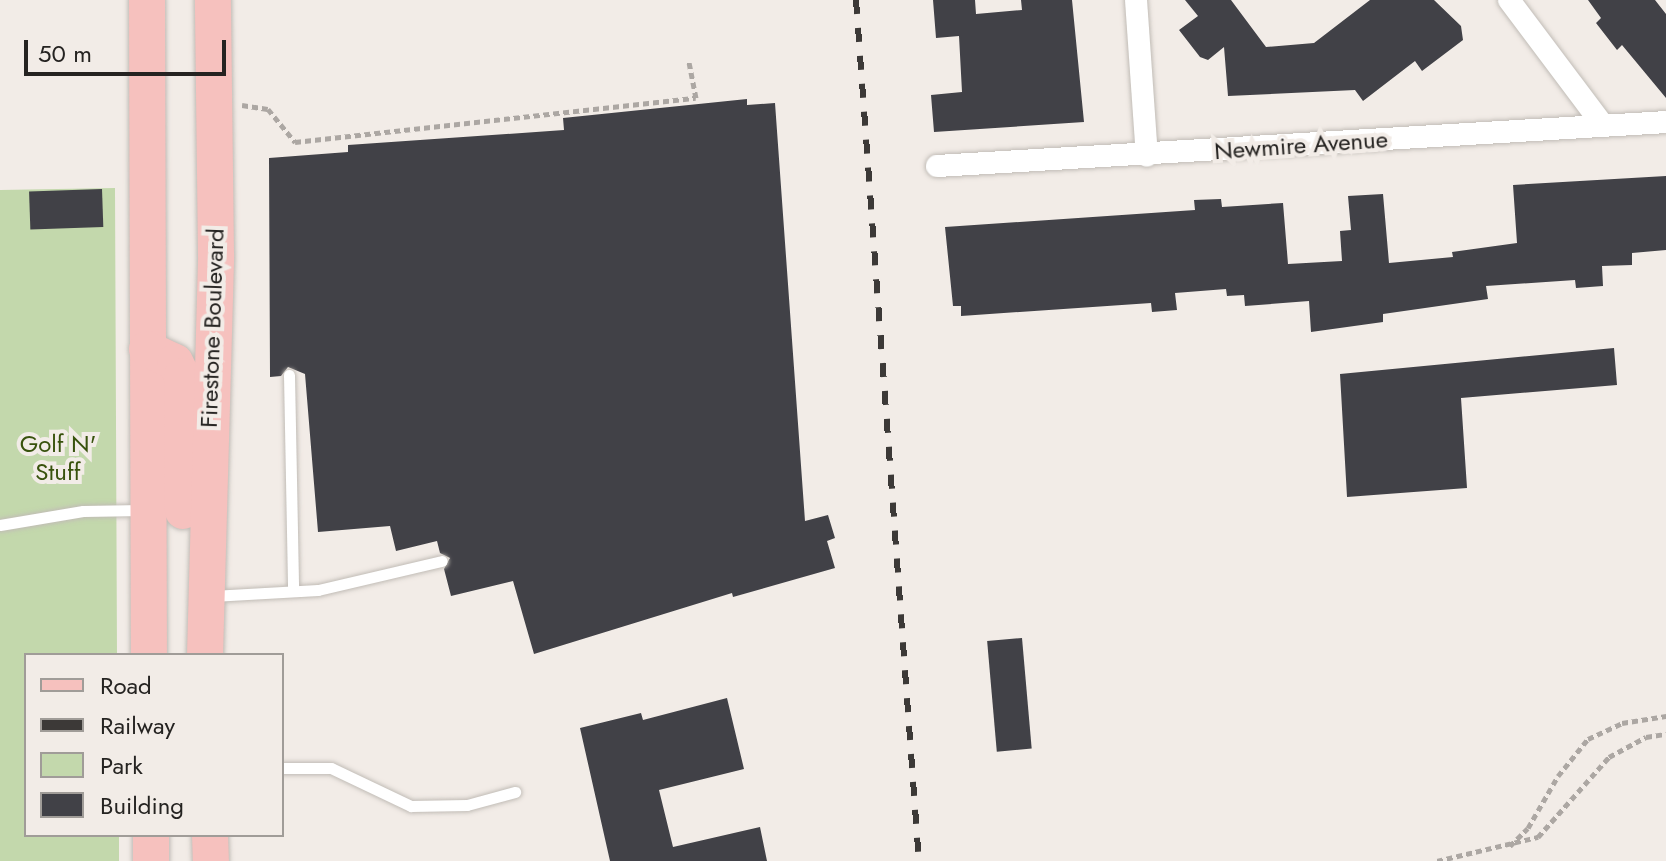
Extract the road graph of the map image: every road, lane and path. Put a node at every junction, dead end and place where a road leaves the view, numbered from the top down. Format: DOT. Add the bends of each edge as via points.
graph roads {
  1 [pos="147,0"];
  2 [pos="213,0"];
  3 [pos="1136,0"];
  4 [pos="1509,0"];
  5 [pos="689,61"];
  6 [pos="214,101"];
  7 [pos="1666,122"];
  8 [pos="1603,125"];
  9 [pos="1147,156"];
  10 [pos="937,166"];
  11 [pos="147,349"];
  12 [pos="289,375"];
  13 [pos="147,510"];
  14 [pos="0,525"];
  15 [pos="442,561"];
  16 [pos="293,591"];
  17 [pos="204,596"];
  18 [pos="149,653"];
  19 [pos="205,653"];
  20 [pos="1666,716"];
  21 [pos="1666,734"];
  22 [pos="284,768"];
  23 [pos="515,792"];
  24 [pos="151,837"];
  25 [pos="210,837"];
  26 [pos="1510,847"];
  27 [pos="151,861"];
  28 [pos="211,861"];
  29 [pos="1437,861"];
  1 -- 11 [label="main road"];
  2 -- 6 [label="main road, Firestone Boulevard"];
  3 -- 9 [label="street"];
  4 -- 8 [label="street"];
  5 -- 6 [label="path" via="696,98 295,142 268,109"];
  6 -- 17 [label="main road, Firestone Boulevard" via="216,255"];
  7 -- 8 [label="street, Newmire Avenue"];
  8 -- 9 [label="street, Newmire Avenue"];
  9 -- 10 [label="street, Newmire Avenue"];
  11 -- 13 [label="main road"];
  11 -- 17 [label="main road" via="175,362 182,376 184,549"];
  12 -- 16 [label="lane"];
  13 -- 14 [label="lane" via="83,511"];
  13 -- 18 [label="main road"];
  15 -- 16 [label="lane"];
  16 -- 17 [label="lane"];
  17 -- 19 [label="main road, Firestone Boulevard"];
  20 -- 26 [label="path" via="1622,723 1588,739"];
  21 -- 26 [label="path" via="1646,737 1609,757 1549,829"];
  22 -- 23 [label="lane" via="331,768 411,806 467,805"];
  24 -- 27 [label="main road"];
  25 -- 28 [label="main road"];
  26 -- 29 [label="path"];
}
